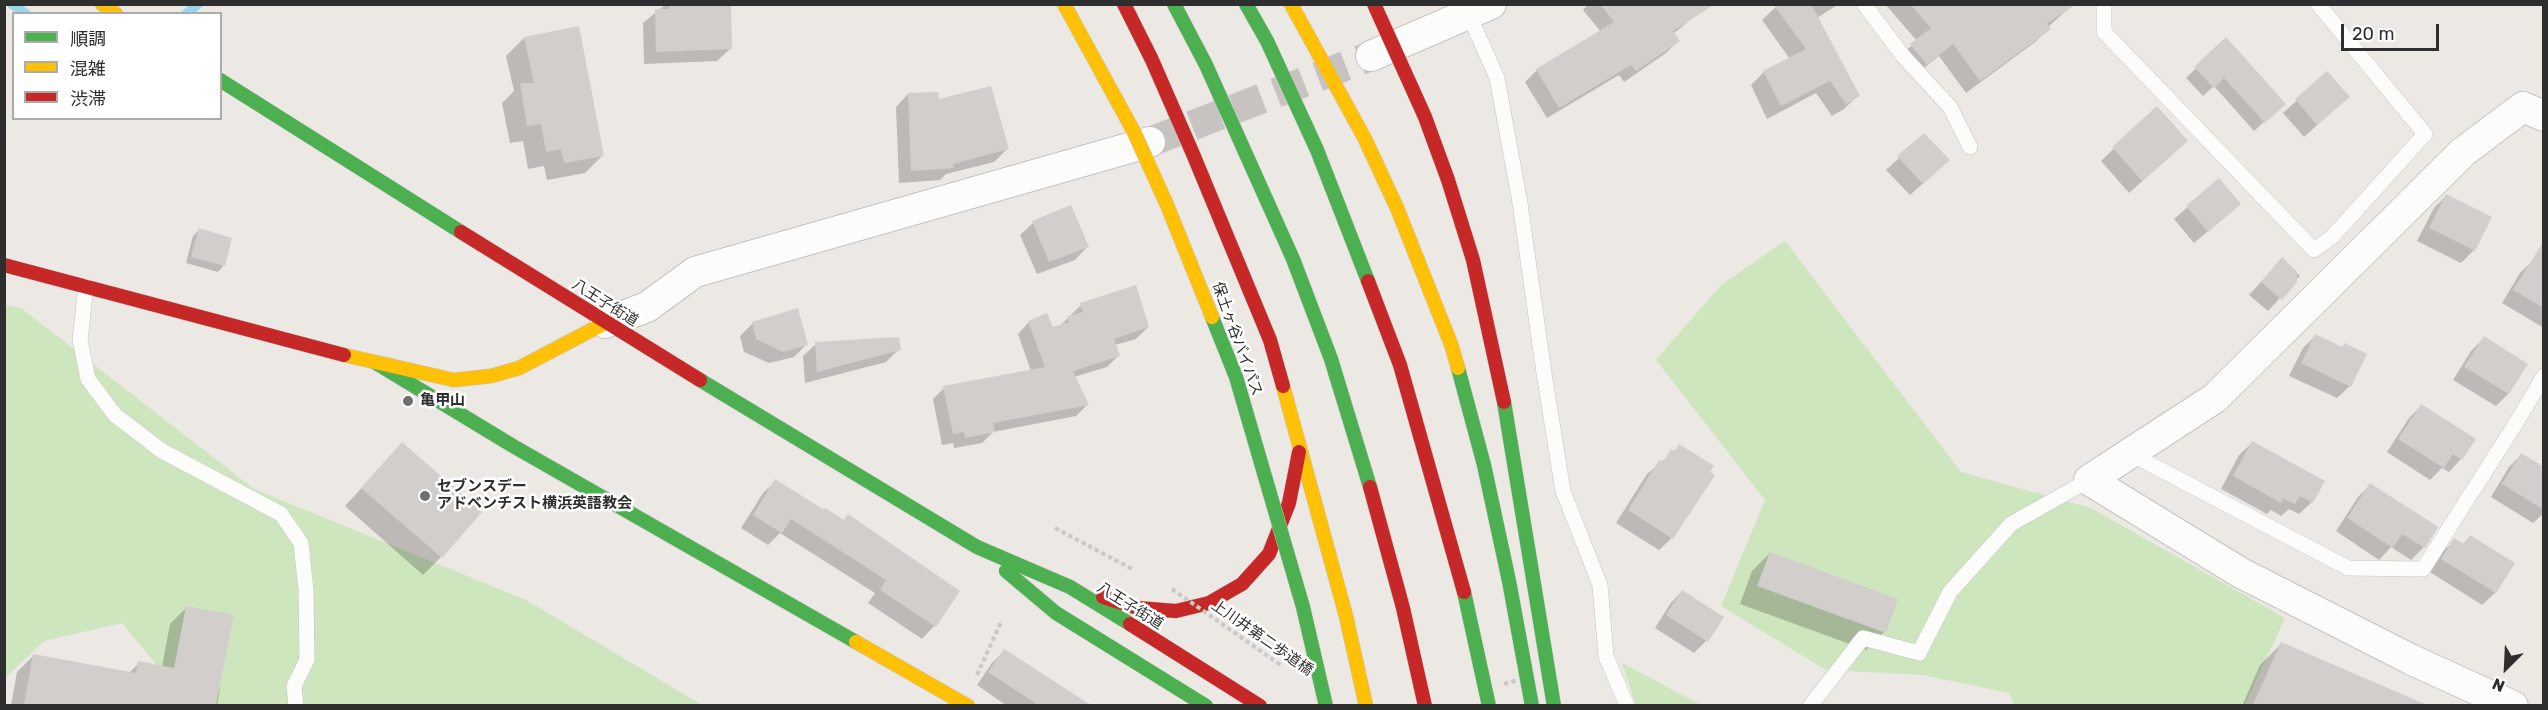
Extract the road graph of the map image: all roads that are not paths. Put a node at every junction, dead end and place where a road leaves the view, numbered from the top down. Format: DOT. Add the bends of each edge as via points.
graph roads {
  1 [pos="1064,4"];
  2 [pos="1124,4"];
  3 [pos="1174,4"];
  4 [pos="1246,4"];
  5 [pos="1292,4"];
  6 [pos="1374,4"];
  7 [pos="1864,4"];
  8 [pos="2104,4"];
  9 [pos="2318,4"];
  10 [pos="1480,10"];
  11 [pos="1371,56"];
  12 [pos="222,81"];
  13 [pos="2544,116"];
  14 [pos="1150,142"];
  15 [pos="1970,147"];
  16 [pos="4,265"];
  17 [pos="86,286"];
  18 [pos="605,323"];
  19 [pos="376,363"];
  20 [pos="2544,376"];
  21 [pos="1300,444"];
  22 [pos="2129,453"];
  23 [pos="2089,480"];
  24 [pos="976,547"];
  25 [pos="1509,581"];
  26 [pos="1070,587"];
  27 [pos="1488,704"];
  28 [pos="296,705"];
  29 [pos="968,705"];
  30 [pos="1206,705"];
  31 [pos="1260,705"];
  32 [pos="1326,705"];
  33 [pos="1366,705"];
  34 [pos="1425,705"];
  35 [pos="1532,705"];
  36 [pos="1554,705"];
  37 [pos="1627,705"];
  38 [pos="1810,705"];
  39 [pos="2513,705"];
  1 -- 32 [label="main road, 保土ヶ谷バイパス, bridge" via="1134,132 1236,377 1303,607"];
  2 -- 21 [label="main road" via="1152,60 1270,340"];
  3 -- 34 [label="main road" via="1246,153 1331,359 1377,510"];
  4 -- 27 [label="main road" via="1317,150 1400,365 1448,531"];
  5 -- 25 [label="main road" via="1370,149 1451,344 1484,465"];
  6 -- 36 [label="main road, bridge" via="1425,117 1473,260 1511,433"];
  7 -- 15 [label="lane" via="1950,106"];
  8 -- 9 [label="lane" via="2104,32 2314,250 2332,237 2425,134"];
  10 -- 11 [label="street"];
  10 -- 37 [label="lane" via="1520,203 1563,491 1600,585 1606,656"];
  12 -- 18 [label="main road, 八王子街道"];
  13 -- 22 [label="street" via="2523,107 2463,152 2215,398"];
  14 -- 18 [label="street" via="695,272 647,307"];
  16 -- 17 [label="main road"];
  17 -- 19 [label="main road"];
  17 -- 28 [label="lane" via="80,340 88,379 115,415 162,452 280,514 301,543 307,660 294,686"];
  18 -- 19 [label="main road" via="519,368 490,376 454,380"];
  18 -- 24 [label="main road, 八王子街道"];
  19 -- 29 [label="main road" via="513,446"];
  20 -- 22 [label="lane" via="2423,569 2348,568"];
  21 -- 26 [label="main road" via="1289,503 1269,554 1242,584 1209,603 1176,611 1138,608"];
  21 -- 33 [label="main road"];
  22 -- 23 [label="street"];
  23 -- 38 [label="lane" via="2012,524 1950,592 1919,653 1863,638"];
  23 -- 39 [label="street" via="2241,573 2412,660"];
  24 -- 26 [label="main road, 八王子街道"];
  24 -- 30 [label="main road, 八王子街道" via="1056,612"];
  25 -- 35 [label="main road"];
  25 -- 36 [label="main road"];
  26 -- 31 [label="main road, 八王子街道"];
}
